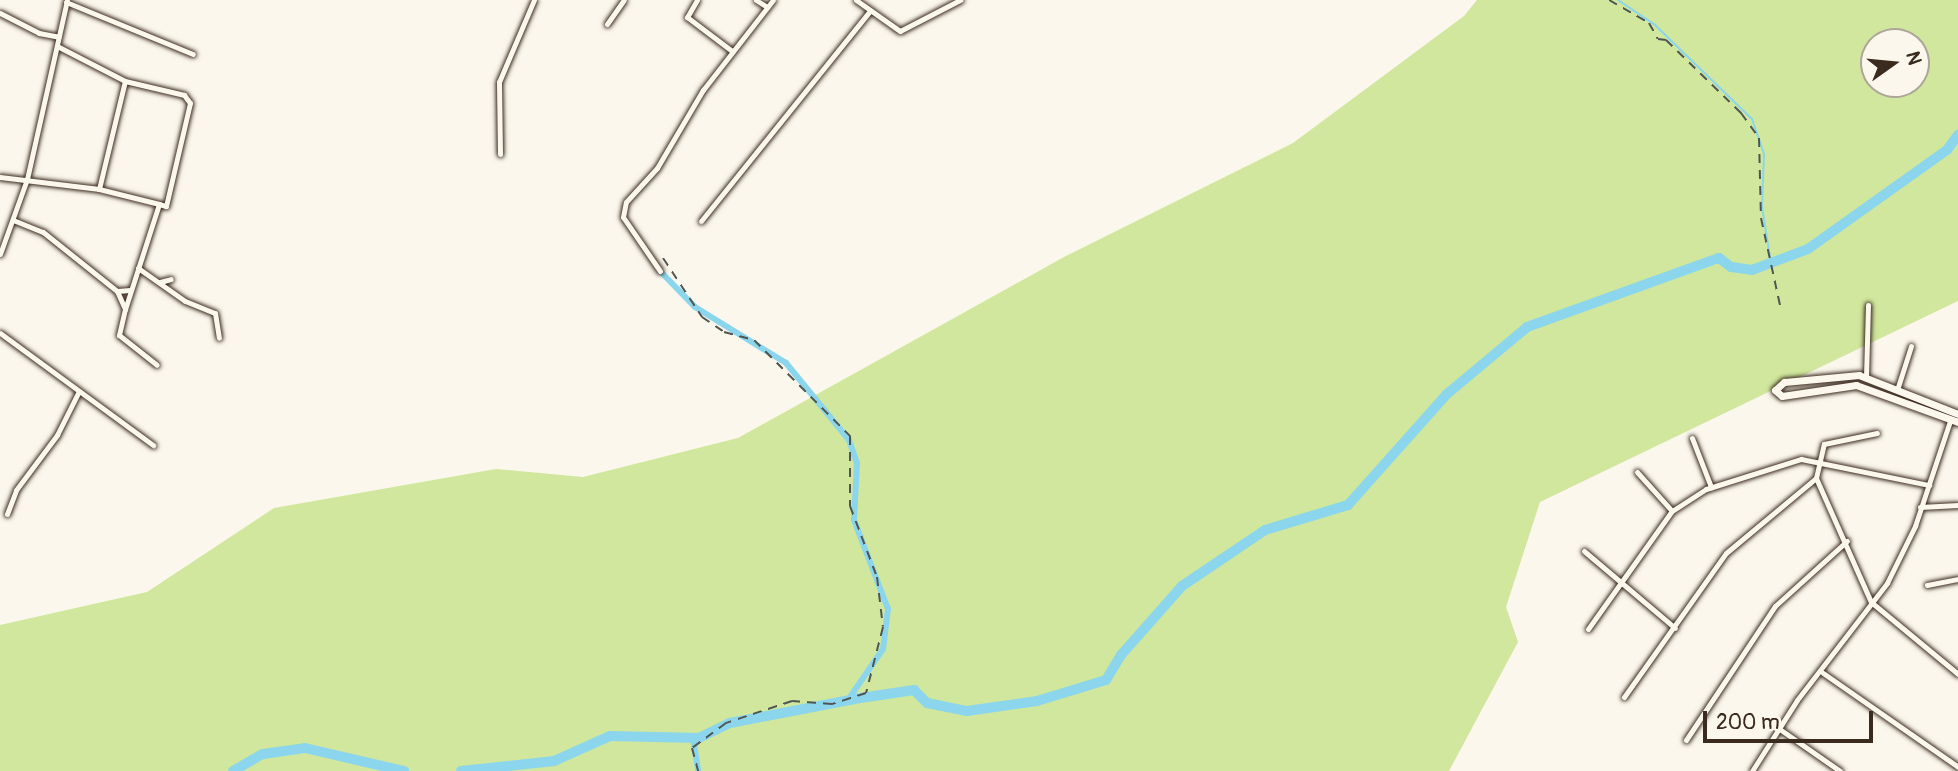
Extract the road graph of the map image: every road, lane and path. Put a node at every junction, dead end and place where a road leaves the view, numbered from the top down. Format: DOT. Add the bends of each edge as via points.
graph roads {
  1 [pos="534,0"];
  2 [pos="624,0"];
  3 [pos="697,0"];
  4 [pos="756,0"];
  5 [pos="773,0"];
  6 [pos="856,0"];
  7 [pos="947,0"];
  8 [pos="960,0"];
  9 [pos="67,1"];
  10 [pos="767,7"];
  11 [pos="941,7"];
  12 [pos="870,11"];
  13 [pos="0,13"];
  14 [pos="607,24"];
  15 [pos="59,37"];
  16 [pos="57,46"];
  17 [pos="732,51"];
  18 [pos="193,54"];
  19 [pos="125,81"];
  20 [pos="500,154"];
  21 [pos="0,177"];
  22 [pos="27,179"];
  23 [pos="99,189"];
  24 [pos="159,204"];
  25 [pos="13,219"];
  26 [pos="701,221"];
  27 [pos="0,254"];
  28 [pos="138,268"];
  29 [pos="660,271"];
  30 [pos="170,279"];
  31 [pos="160,282"];
  32 [pos="117,290"];
  33 [pos="130,290"];
  34 [pos="1868,305"];
  35 [pos="124,309"];
  36 [pos="0,333"];
  37 [pos="219,338"];
  38 [pos="1911,346"];
  39 [pos="157,365"];
  40 [pos="1866,377"];
  41 [pos="1897,390"];
  42 [pos="79,391"];
  43 [pos="1958,414"];
  44 [pos="1954,422"];
  45 [pos="1877,433"];
  46 [pos="1692,438"];
  47 [pos="153,445"];
  48 [pos="1815,464"];
  49 [pos="1637,472"];
  50 [pos="1816,478"];
  51 [pos="1929,485"];
  52 [pos="1711,487"];
  53 [pos="1958,505"];
  54 [pos="1920,507"];
  55 [pos="1672,511"];
  56 [pos="7,514"];
  57 [pos="1847,541"];
  58 [pos="1584,551"];
  59 [pos="1958,579"];
  60 [pos="1621,582"];
  61 [pos="1927,585"];
  62 [pos="1871,602"];
  63 [pos="1675,628"];
  64 [pos="1588,629"];
  65 [pos="1823,673"];
  66 [pos="1958,674"];
  67 [pos="1624,697"];
  68 [pos="1781,730"];
  69 [pos="1686,740"];
  70 [pos="1958,767"];
  71 [pos="1752,771"];
  72 [pos="1840,771"];
  1 -- 20 [label="street" via="499,82"];
  2 -- 14 [label="street"];
  3 -- 17 [label="street" via="687,18"];
  4 -- 10 [label="street"];
  5 -- 10 [label="street"];
  6 -- 12 [label="street"];
  7 -- 11 [label="street"];
  8 -- 11 [label="street"];
  9 -- 15 [label="street"];
  9 -- 18 [label="street"];
  10 -- 17 [label="street"];
  11 -- 12 [label="street" via="900,31"];
  12 -- 26 [label="street"];
  13 -- 15 [label="street"];
  15 -- 16 [label="street"];
  16 -- 19 [label="street"];
  16 -- 22 [label="street"];
  17 -- 29 [label="street" via="673,135 657,168 624,208 626,223"];
  19 -- 23 [label="street"];
  19 -- 24 [label="street" via="184,95 190,103 166,206"];
  21 -- 22 [label="street"];
  22 -- 23 [label="street"];
  22 -- 25 [label="street"];
  23 -- 24 [label="street"];
  24 -- 28 [label="street"];
  25 -- 27 [label="street"];
  25 -- 32 [label="street" via="43,233"];
  28 -- 31 [label="street"];
  28 -- 33 [label="street"];
  30 -- 31 [label="street"];
  31 -- 37 [label="street" via="185,301 215,313"];
  32 -- 33 [label="street"];
  32 -- 35 [label="street"];
  33 -- 35 [label="street"];
  34 -- 40 [label="street"];
  35 -- 39 [label="street" via="119,335"];
  36 -- 42 [label="street"];
  38 -- 41 [label="street"];
  40 -- 41 [label="street"];
  40 -- 44 [label="street" via="1784,382 1775,390 1782,396 1856,385"];
  41 -- 43 [label="street"];
  42 -- 47 [label="street"];
  42 -- 56 [label="street" via="57,435 16,491"];
  44 -- 51 [label="street"];
  45 -- 48 [label="street" via="1832,439"];
  46 -- 52 [label="street"];
  48 -- 50 [label="street"];
  48 -- 51 [label="street"];
  48 -- 52 [label="street" via="1801,459"];
  49 -- 55 [label="street"];
  50 -- 57 [label="street"];
  50 -- 63 [label="street" via="1726,553"];
  51 -- 54 [label="street"];
  52 -- 55 [label="street"];
  53 -- 54 [label="street"];
  54 -- 62 [label="street" via="1887,583"];
  55 -- 60 [label="street"];
  57 -- 62 [label="street"];
  57 -- 69 [label="street" via="1760,625"];
  58 -- 60 [label="street"];
  59 -- 61 [label="street"];
  60 -- 63 [label="street"];
  60 -- 64 [label="street"];
  62 -- 65 [label="street"];
  62 -- 66 [label="street"];
  63 -- 67 [label="street"];
  65 -- 68 [label="street" via="1797,700"];
  65 -- 70 [label="street"];
  68 -- 71 [label="street"];
  68 -- 72 [label="street"];
}
